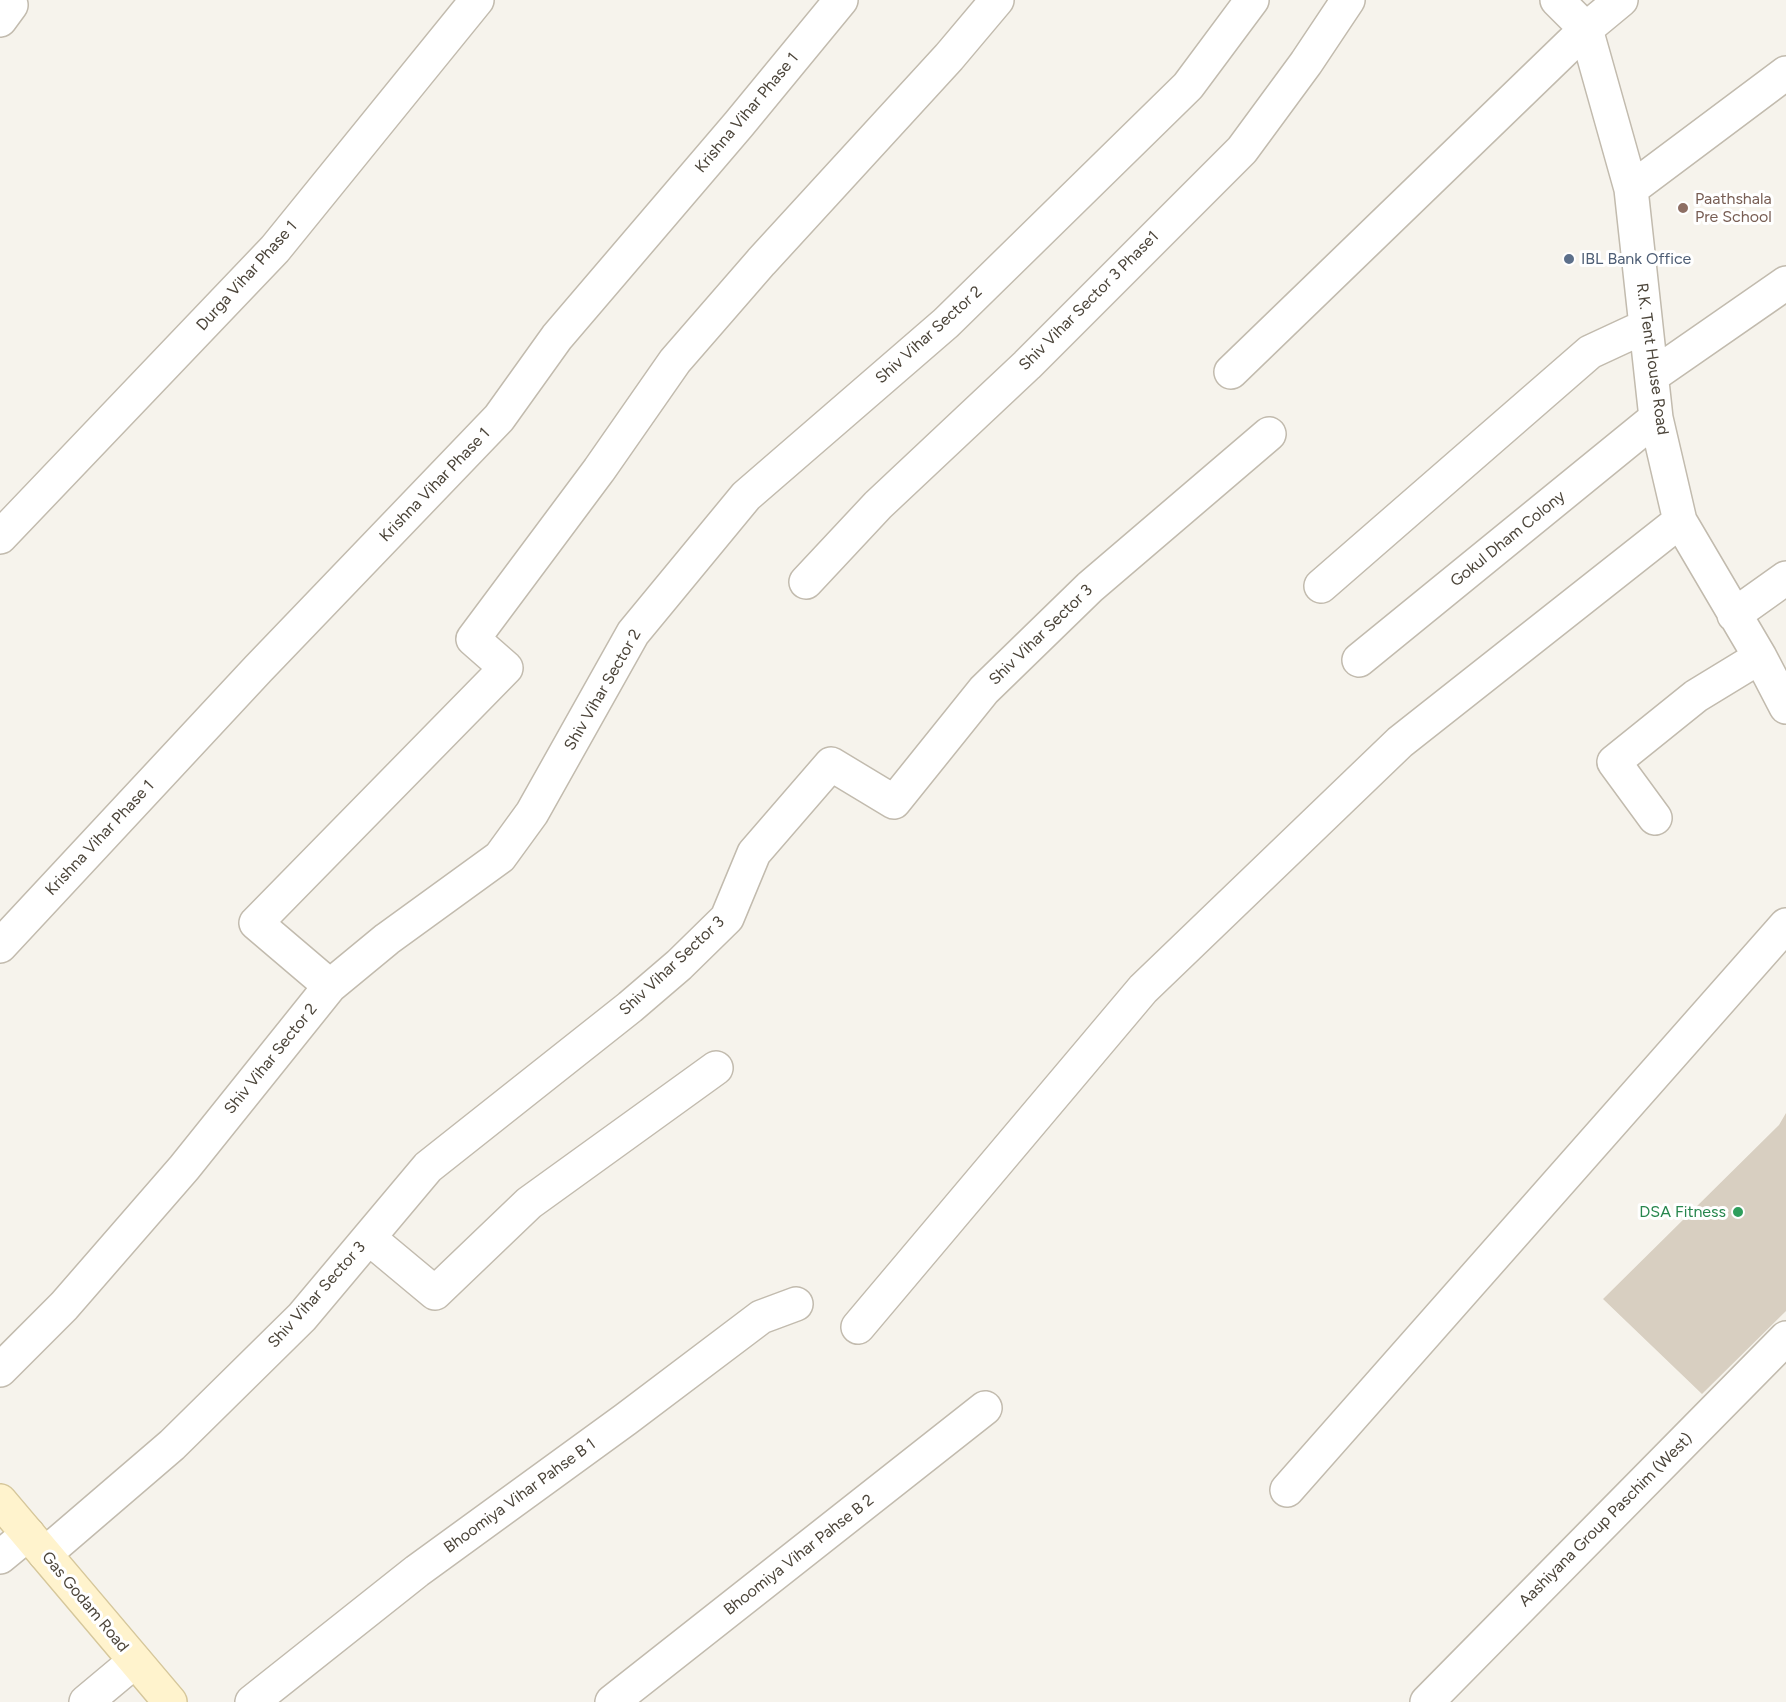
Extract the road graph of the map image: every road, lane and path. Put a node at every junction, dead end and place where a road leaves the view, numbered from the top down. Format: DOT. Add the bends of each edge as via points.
graph roads {
  1 [pos="477,0"];
  2 [pos="841,0"];
  3 [pos="998,0"];
  4 [pos="1252,0"];
  5 [pos="1348,0"];
  6 [pos="1557,0"];
  7 [pos="1621,0"];
  8 [pos="1586,29"];
  9 [pos="1786,73"];
  10 [pos="1631,189"];
  11 [pos="1786,283"];
  12 [pos="1646,326"];
  13 [pos="1231,372"];
  14 [pos="1652,376"];
  15 [pos="1656,418"];
  16 [pos="1269,434"];
  17 [pos="1680,521"];
  18 [pos="0,537"];
  19 [pos="1786,578"];
  20 [pos="806,582"];
  21 [pos="1321,586"];
  22 [pos="1734,615"];
  23 [pos="1760,657"];
  24 [pos="1359,660"];
  25 [pos="1786,707"];
  26 [pos="1654,818"];
  27 [pos="1786,925"];
  28 [pos="0,946"];
  29 [pos="330,986"];
  30 [pos="716,1068"];
  31 [pos="369,1238"];
  32 [pos="796,1304"];
  33 [pos="858,1327"];
  34 [pos="1786,1338"];
  35 [pos="0,1370"];
  36 [pos="985,1408"];
  37 [pos="1287,1490"];
  38 [pos="0,1502"];
  39 [pos="36,1544"];
  40 [pos="0,1557"];
  41 [pos="135,1661"];
  42 [pos="86,1702"];
  43 [pos="170,1702"];
  44 [pos="252,1702"];
  45 [pos="612,1702"];
  46 [pos="1427,1702"];
  1 -- 18 [label="street, Durga Vihar Phase 1" via="275,249"];
  2 -- 28 [label="street, Krishna Vihar Phase 1" via="557,337 499,418"];
  3 -- 29 [label="street" via="675,361 473,639 506,668 256,923"];
  4 -- 29 [label="street, Shiv Vihar Sector 2" via="1188,86 946,323 747,496 633,633 532,813 500,857"];
  5 -- 20 [label="street, Shiv Vihar Sector 3 Phase1" via="1242,150 1027,365 878,505"];
  6 -- 8 [label="street, R.K. Tent House Road"];
  7 -- 8 [label="street"];
  8 -- 10 [label="street, R.K. Tent House Road"];
  8 -- 13 [label="street"];
  9 -- 10 [label="street"];
  10 -- 12 [label="street, R.K. Tent House Road"];
  11 -- 14 [label="street"];
  12 -- 14 [label="street, R.K. Tent House Road"];
  12 -- 21 [label="street" via="1590,352"];
  14 -- 15 [label="street, R.K. Tent House Road"];
  15 -- 17 [label="street, R.K. Tent House Road"];
  15 -- 24 [label="street, Gokul Dham Colony"];
  16 -- 31 [label="street, Shiv Vihar Sector 3" via="1090,587 984,690 894,802 831,764 754,853 727,918 630,1007 428,1167"];
  17 -- 22 [label="street, R.K. Tent House Road"];
  17 -- 33 [label="street" via="1400,742 1143,989"];
  19 -- 22 [label="street"];
  22 -- 23 [label="street, R.K. Tent House Road"];
  23 -- 25 [label="street, R.K. Tent House Road"];
  23 -- 26 [label="street" via="1696,696 1614,762"];
  27 -- 37 [label="street"];
  29 -- 35 [label="street, Shiv Vihar Sector 2" via="184,1168 64,1306"];
  30 -- 31 [label="street" via="529,1203 435,1293"];
  31 -- 39 [label="street, Shiv Vihar Sector 3" via="302,1317 172,1445"];
  32 -- 44 [label="street, Bhoomiya Vihar Pahse B 1" via="761,1317 417,1570"];
  34 -- 46 [label="street, Aashiyana Group Paschim (West)"];
  36 -- 45 [label="street, Bhoomiya Vihar Pahse B 2"];
  38 -- 39 [label="main road, Gas Godam Road"];
  39 -- 40 [label="street, Shiv Vihar Sector 3"];
  39 -- 41 [label="main road, Gas Godam Road"];
  41 -- 42 [label="street"];
  41 -- 43 [label="main road, Gas Godam Road"];
}
